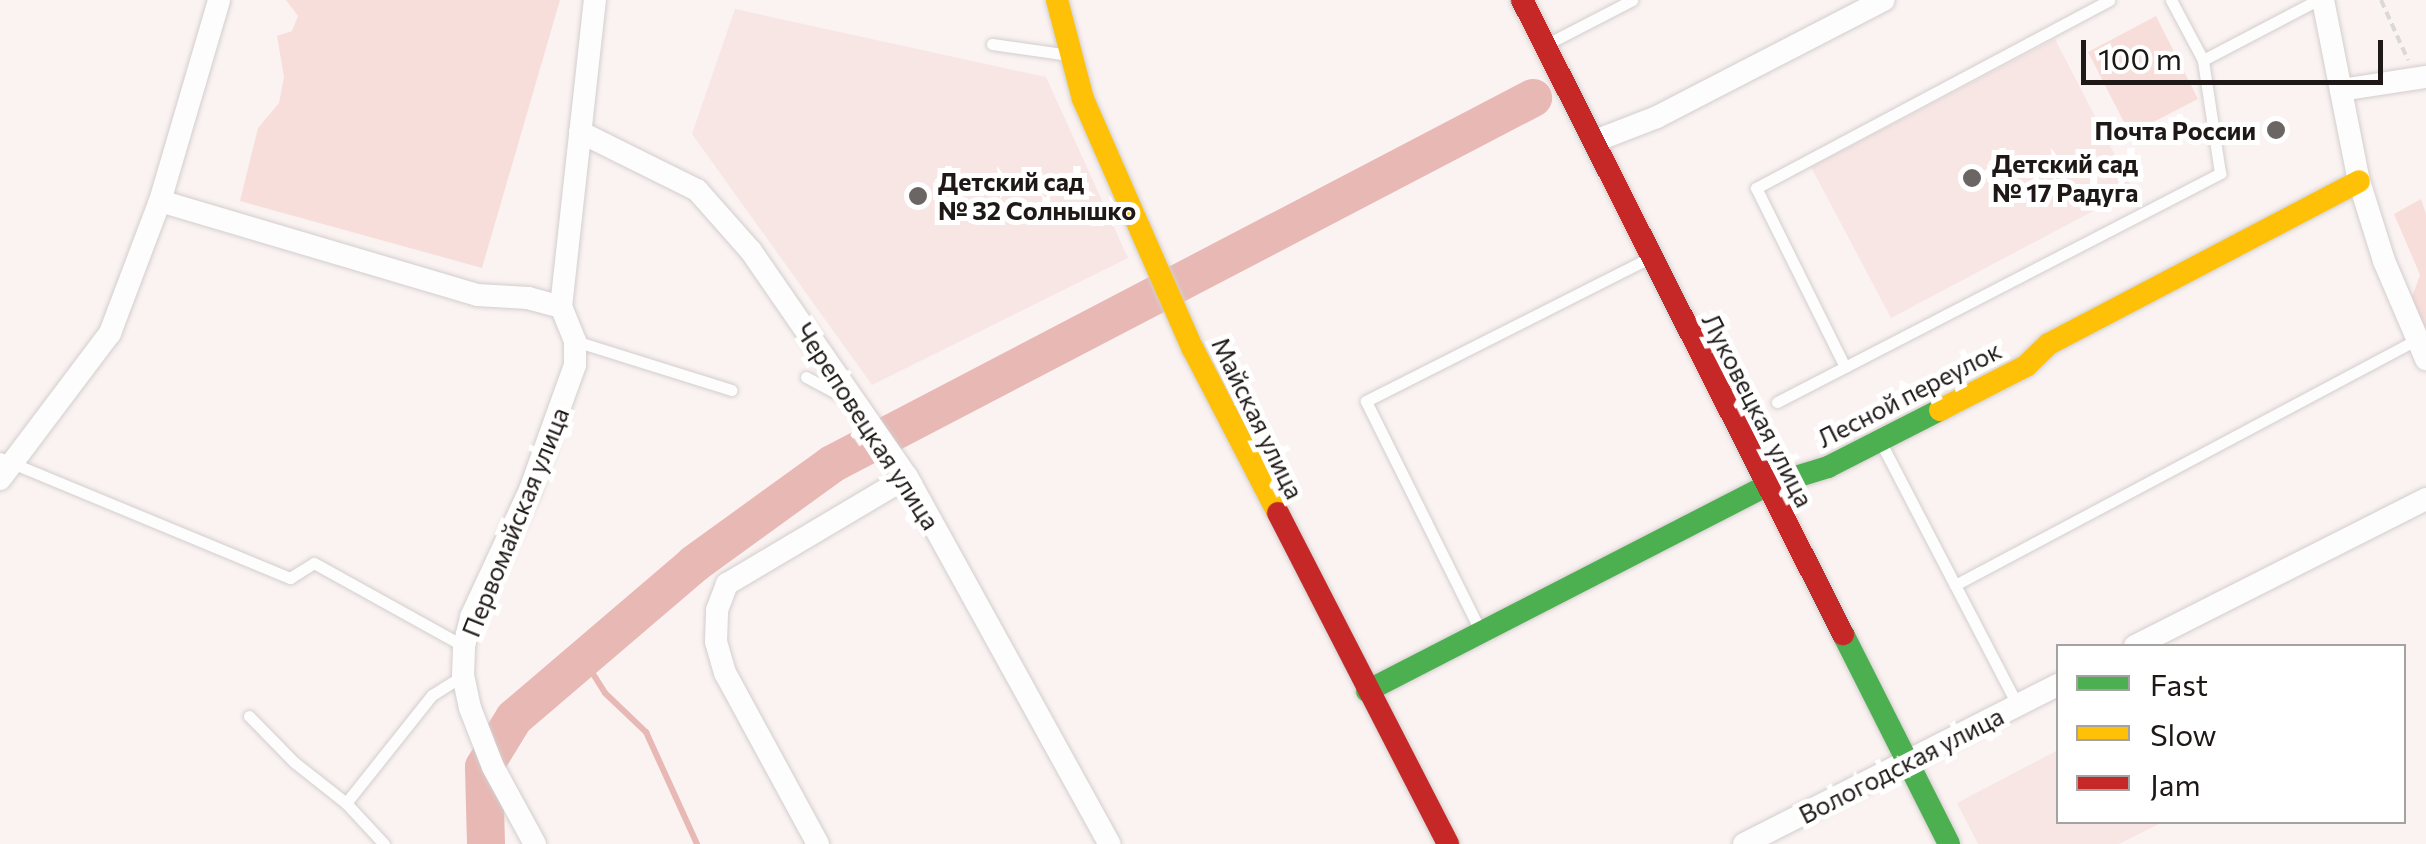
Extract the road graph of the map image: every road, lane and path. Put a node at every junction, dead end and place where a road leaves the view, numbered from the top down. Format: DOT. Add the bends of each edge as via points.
graph roads {
  1 [pos="220,0"];
  2 [pos="595,0"];
  3 [pos="1056,0"];
  4 [pos="1522,0"];
  5 [pos="1632,0"];
  6 [pos="1884,0"];
  7 [pos="2110,0"];
  8 [pos="2171,0"];
  9 [pos="2320,0"];
  10 [pos="2381,0"];
  11 [pos="992,44"];
  12 [pos="1545,45"];
  13 [pos="1069,55"];
  14 [pos="2202,60"];
  15 [pos="2421,78"];
  16 [pos="2341,90"];
  17 [pos="580,132"];
  18 [pos="1595,141"];
  19 [pos="2359,181"];
  20 [pos="160,202"];
  21 [pos="1649,258"];
  22 [pos="561,307"];
  23 [pos="575,340"];
  24 [pos="2421,349"];
  25 [pos="1845,366"];
  26 [pos="806,377"];
  27 [pos="731,390"];
  28 [pos="1777,402"];
  29 [pos="859,406"];
  30 [pos="1880,441"];
  31 [pos="5,466"];
  32 [pos="907,477"];
  33 [pos="1766,486"];
  34 [pos="2426,499"];
  35 [pos="1955,585"];
  36 [pos="1481,632"];
  37 [pos="2140,644"];
  38 [pos="464,646"];
  39 [pos="463,676"];
  40 [pos="2056,687"];
  41 [pos="1367,691"];
  42 [pos="2018,706"];
  43 [pos="249,716"];
  44 [pos="1907,762"];
  45 [pos="346,803"];
  46 [pos="384,844"];
  47 [pos="535,844"];
  48 [pos="818,844"];
  49 [pos="1110,844"];
  50 [pos="1448,844"];
  51 [pos="1744,844"];
  52 [pos="1949,844"];
  1 -- 20 [label="street"];
  2 -- 17 [label="street, Первомайская улица"];
  3 -- 13 [label="street, Майская улица"];
  4 -- 12 [label="street, Луковецкая улица"];
  5 -- 12 [label="lane"];
  6 -- 18 [label="street" via="1657,117"];
  7 -- 25 [label="lane" via="1756,188"];
  8 -- 14 [label="lane"];
  9 -- 14 [label="lane"];
  9 -- 16 [label="street"];
  10 -- 15 [label="path"];
  11 -- 13 [label="lane"];
  12 -- 18 [label="street, Луковецкая улица"];
  13 -- 41 [label="street, Майская улица" via="1179,317"];
  14 -- 25 [label="lane" via="2220,174"];
  15 -- 16 [label="street"];
  16 -- 19 [label="street"];
  17 -- 22 [label="street, Первомайская улица"];
  17 -- 29 [label="street, Череповецкая улица" via="676,176 717,208"];
  18 -- 21 [label="street, Луковецкая улица"];
  19 -- 24 [label="street"];
  19 -- 30 [label="street, Лесной переулок"];
  20 -- 22 [label="street" via="477,294"];
  20 -- 31 [label="street" via="110,333"];
  21 -- 33 [label="street, Луковецкая улица"];
  21 -- 36 [label="lane" via="1366,401"];
  22 -- 23 [label="street, Первомайская улица"];
  23 -- 27 [label="lane"];
  23 -- 38 [label="street, Первомайская улица" via="569,390"];
  24 -- 35 [label="lane"];
  25 -- 28 [label="lane"];
  26 -- 29 [label="lane"];
  29 -- 32 [label="street, Череповецкая улица"];
  30 -- 33 [label="street, Лесной переулок" via="1828,468"];
  30 -- 35 [label="lane"];
  31 -- 38 [label="lane" via="290,578 314,562"];
  32 -- 48 [label="street" via="726,584 716,610 725,673"];
  32 -- 49 [label="street, Череповецкая улица"];
  33 -- 36 [label="street, Лесной переулок"];
  33 -- 44 [label="street, Луковецкая улица"];
  34 -- 37 [label="street"];
  35 -- 42 [label="lane"];
  36 -- 41 [label="street, Лесной переулок"];
  38 -- 39 [label="street, Первомайская улица"];
  39 -- 45 [label="lane" via="432,695"];
  39 -- 47 [label="street, Первомайская улица" via="481,738"];
  40 -- 42 [label="street, Вологодская улица"];
  41 -- 50 [label="street, Майская улица"];
  42 -- 44 [label="street, Вологодская улица"];
  43 -- 45 [label="lane"];
  44 -- 51 [label="street, Вологодская улица"];
  44 -- 52 [label="street, Луковецкая улица"];
  45 -- 46 [label="lane"];
}
